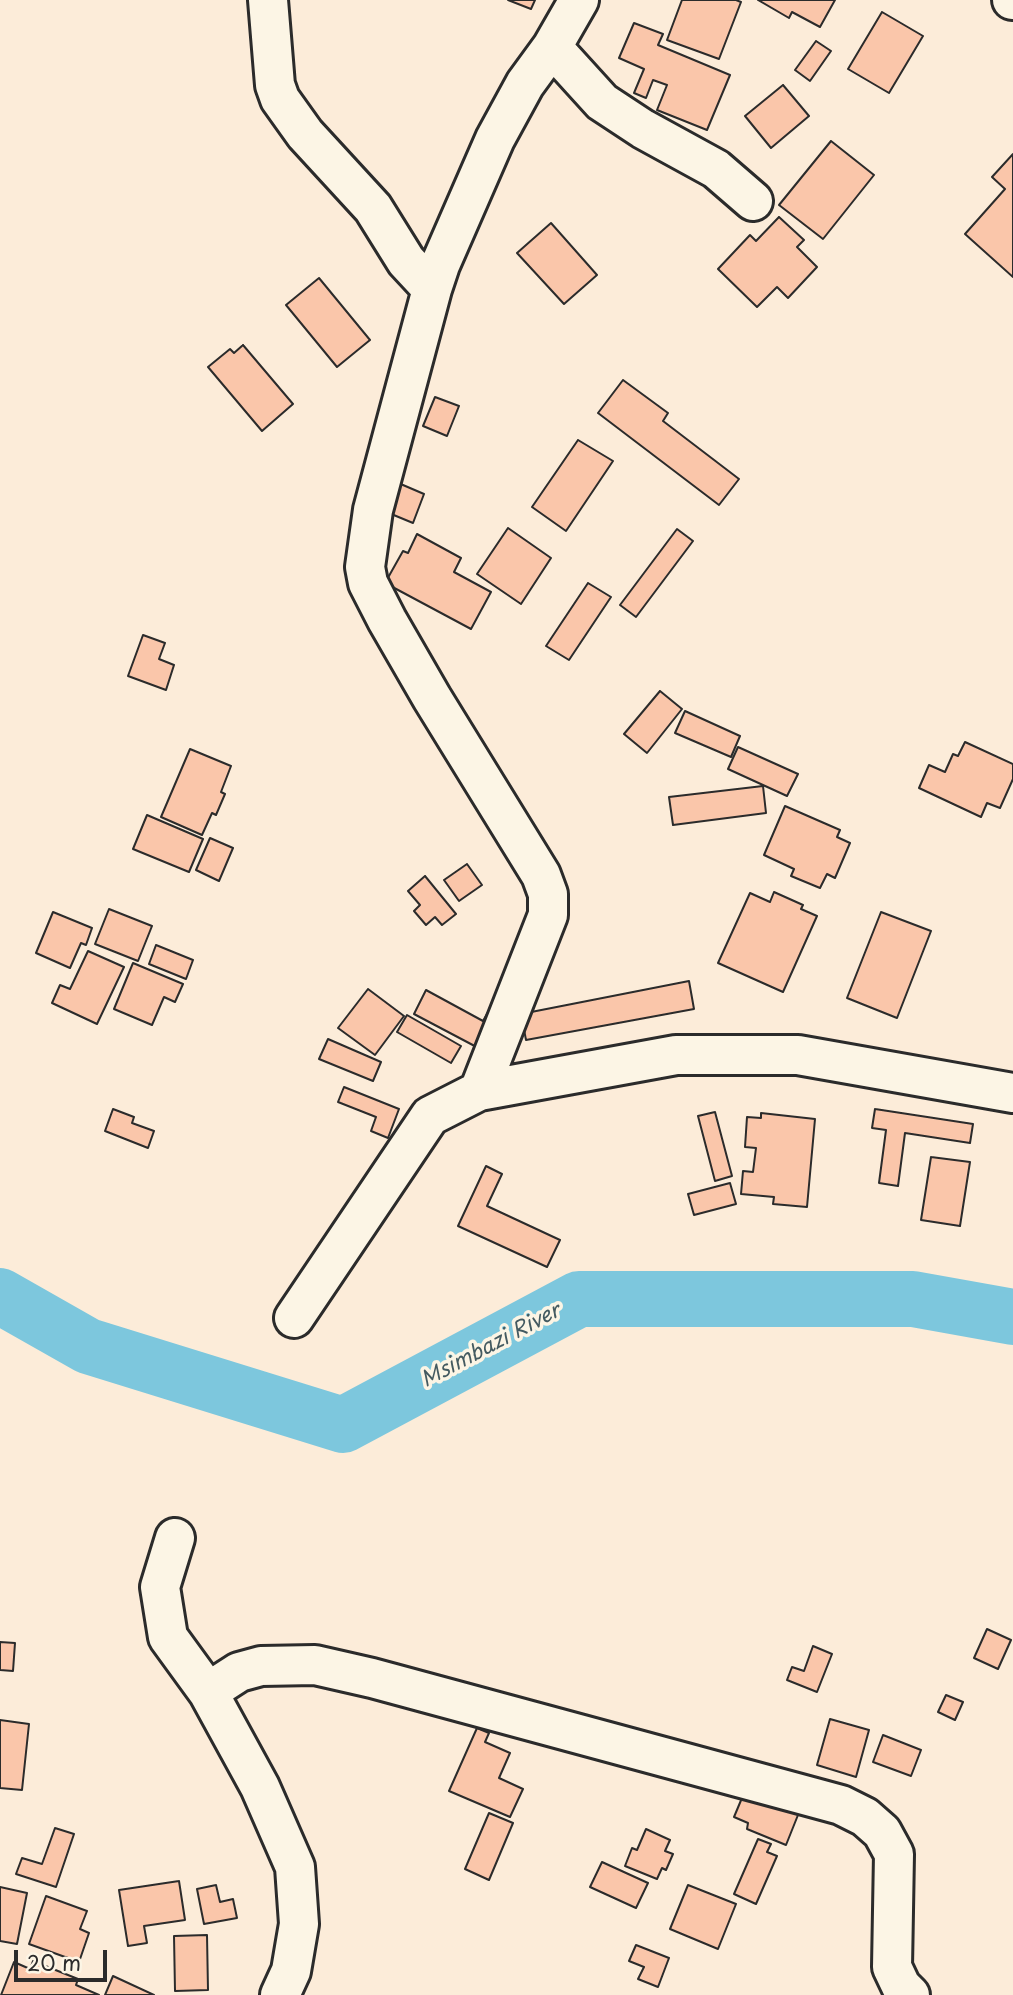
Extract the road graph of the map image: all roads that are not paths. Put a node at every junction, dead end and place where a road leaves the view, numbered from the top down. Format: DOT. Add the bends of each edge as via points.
graph roads {
  1 [pos="268,0"];
  2 [pos="579,0"];
  3 [pos="552,47"];
  4 [pos="753,201"];
  5 [pos="432,289"];
  6 [pos="479,1091"];
  7 [pos="1013,1093"];
  8 [pos="294,1318"];
  9 [pos="175,1538"];
  10 [pos="208,1692"];
  11 [pos="280,1995"];
  12 [pos="910,1995"];
  1 -- 5 [label="street" via="280,99 305,134 373,208 406,261"];
  2 -- 3 [label="street"];
  3 -- 4 [label="street" via="602,102 716,169"];
  3 -- 5 [label="street" via="495,139"];
  5 -- 6 [label="street" via="373,510 365,567 387,620 548,894 548,915"];
  6 -- 7 [label="street" via="676,1055 797,1055"];
  6 -- 8 [label="street" via="430,1116"];
  9 -- 10 [label="street" via="160,1587 168,1637"];
  10 -- 11 [label="street" via="260,1787 295,1867 299,1924 291,1971"];
  10 -- 12 [label="street" via="239,1672 261,1666 315,1665 841,1805 866,1817 882,1832 894,1854 892,1967"];
}
